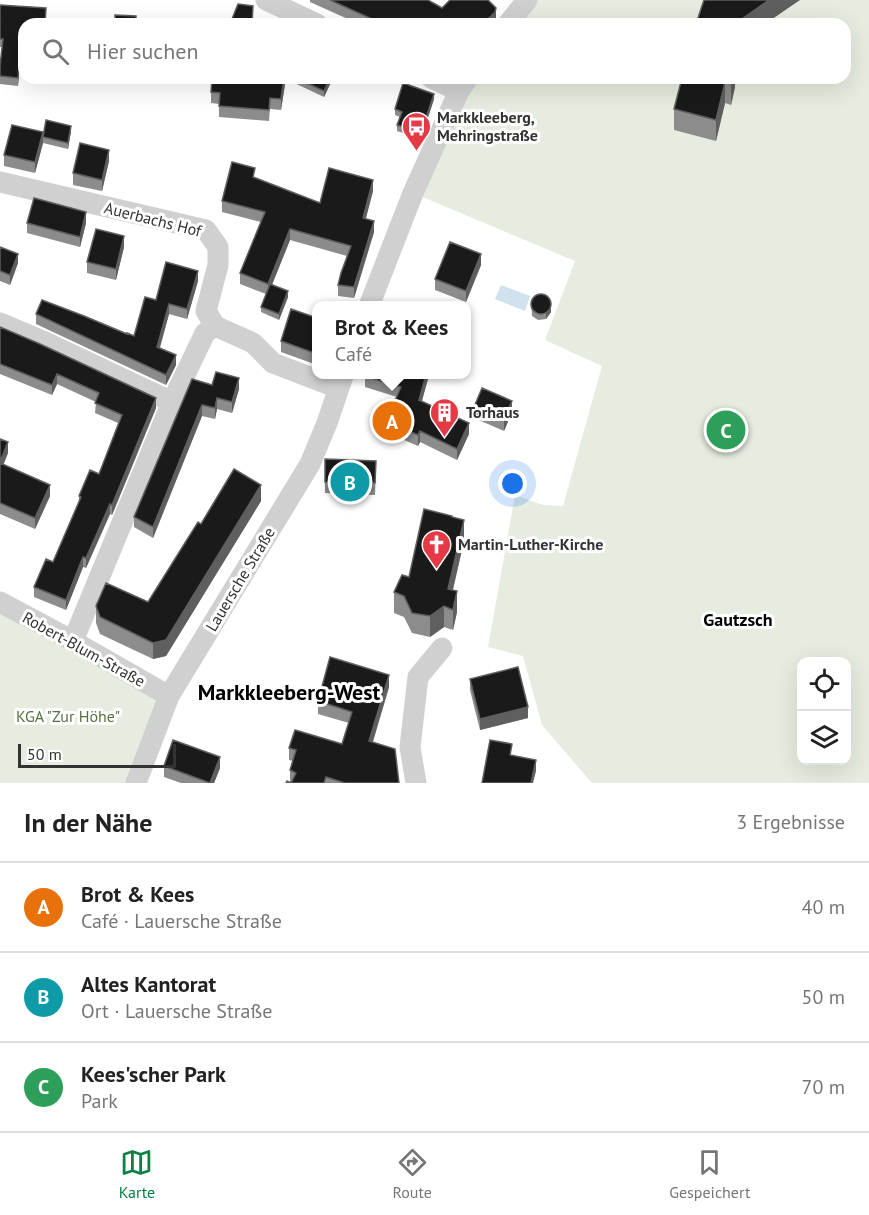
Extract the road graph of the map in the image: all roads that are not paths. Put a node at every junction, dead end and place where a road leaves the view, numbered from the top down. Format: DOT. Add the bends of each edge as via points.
graph roads {
  1 [pos="266,0"];
  2 [pos="527,0"];
  3 [pos="304,18"];
  4 [pos="513,18"];
  5 [pos="463,85"];
  6 [pos="0,182"];
  7 [pos="371,301"];
  8 [pos="0,323"];
  9 [pos="215,326"];
  10 [pos="312,373"];
  11 [pos="341,381"];
  12 [pos="172,402"];
  13 [pos="0,602"];
  14 [pos="73,641"];
  15 [pos="442,648"];
  16 [pos="169,696"];
  17 [pos="136,783"];
  18 [pos="416,783"];
  1 -- 3 [label="street"];
  2 -- 4 [label="street"];
  5 -- 7 [label="street" via="413,193"];
  6 -- 9 [label="street, Auerbachs Hof" via="206,230 218,247 218,265 206,310"];
  8 -- 12 [label="street"];
  9 -- 10 [label="street" via="253,343 273,363"];
  9 -- 12 [label="street" via="205,333"];
  11 -- 16 [label="street, Lauersche Straße" via="310,464"];
  12 -- 14 [label="street"];
  13 -- 14 [label="street, Robert-Blum-Straße"];
  14 -- 16 [label="street, Robert-Blum-Straße"];
  15 -- 18 [label="street" via="418,677 410,747"];
  16 -- 17 [label="street, Lauersche Straße"];
}
